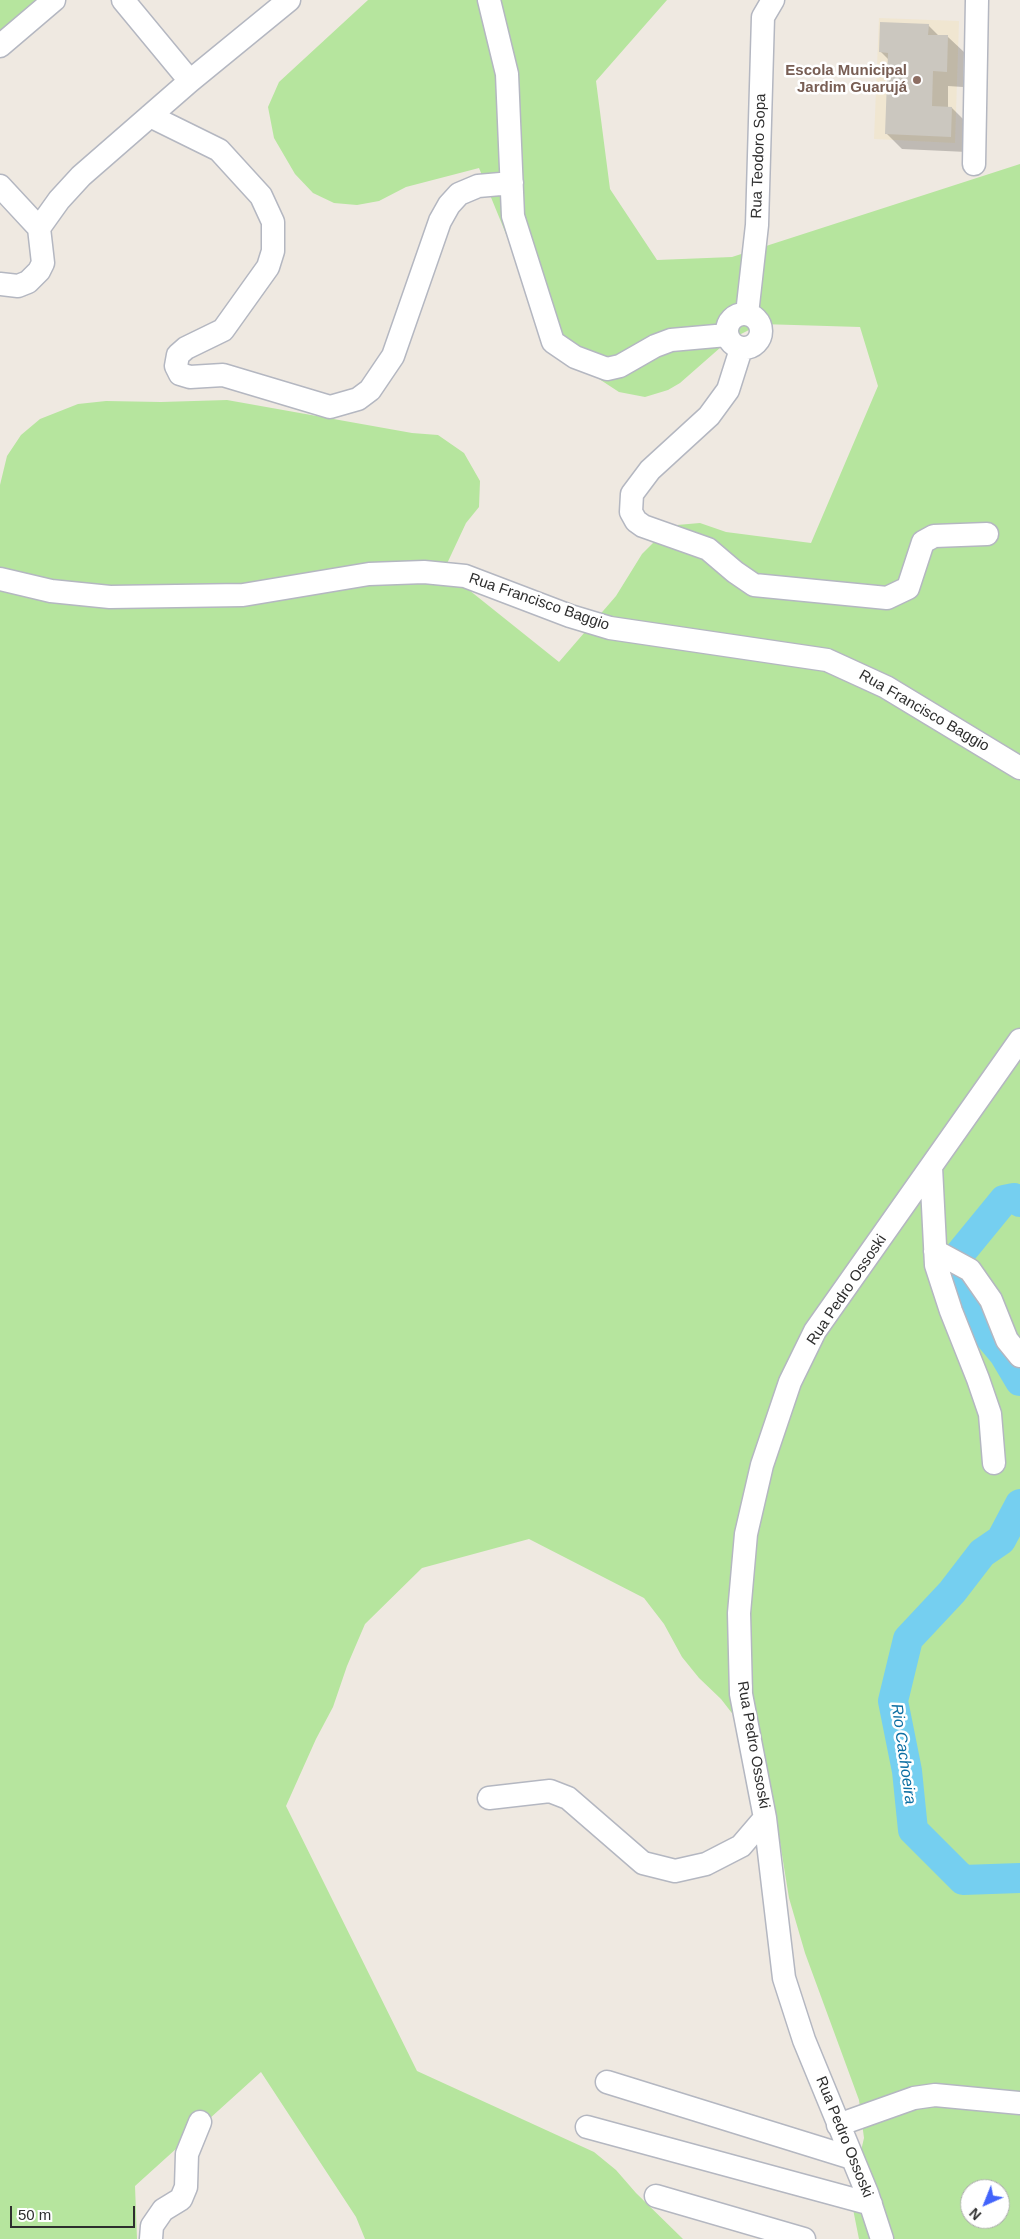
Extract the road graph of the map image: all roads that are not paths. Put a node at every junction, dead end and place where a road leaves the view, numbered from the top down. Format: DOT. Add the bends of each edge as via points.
graph roads {
  1 [pos="54,0"];
  2 [pos="123,0"];
  3 [pos="289,0"];
  4 [pos="489,0"];
  5 [pos="773,0"];
  6 [pos="977,0"];
  7 [pos="0,46"];
  8 [pos="190,81"];
  9 [pos="150,116"];
  10 [pos="974,164"];
  11 [pos="512,183"];
  12 [pos="0,186"];
  13 [pos="40,228"];
  14 [pos="0,284"];
  15 [pos="734,342"];
  16 [pos="987,534"];
  17 [pos="0,579"];
  18 [pos="1020,768"];
  19 [pos="1020,1040"];
  20 [pos="931,1167"];
  21 [pos="935,1251"];
  22 [pos="1020,1356"];
  23 [pos="994,1463"];
  24 [pos="489,1798"];
  25 [pos="765,1818"];
  26 [pos="607,2082"];
  27 [pos="1020,2103"];
  28 [pos="200,2122"];
  29 [pos="838,2125"];
  30 [pos="587,2127"];
  31 [pos="852,2158"];
  32 [pos="656,2196"];
  33 [pos="870,2204"];
  34 [pos="150,2239"];
  35 [pos="804,2239"];
  36 [pos="882,2239"];
  1 -- 7 [label="street"];
  2 -- 8 [label="street"];
  3 -- 8 [label="street"];
  4 -- 11 [label="street" via="507,74"];
  5 -- 15 [label="street, Rua Teodoro Sopa" via="763,17 756,225 747,314 758,321 761,334 754,346"];
  6 -- 10 [label="street"];
  8 -- 9 [label="street"];
  9 -- 11 [label="street" via="219,150 261,196 273,222 273,251 268,267 223,330 178,355 176,366 180,374 190,377 223,376 330,407 358,399 370,390 393,356 448,205 459,194 478,186"];
  9 -- 13 [label="street" via="81,176"];
  11 -- 15 [label="street" via="513,216 553,342 575,357 606,369 620,366 671,340"];
  12 -- 13 [label="street"];
  13 -- 14 [label="street" via="43,263 39,271 28,282 18,286"];
  15 -- 16 [label="street" via="728,390 709,416 650,470 632,494 631,512 636,521 708,549 754,585 887,598 908,588 923,542 934,536"];
  17 -- 18 [label="street, Rua Francisco Baggio" via="51,591 110,597 243,595 369,574 424,572 465,576 610,628 827,660 886,687"];
  19 -- 20 [label="street, Rua Pedro Ossoski"];
  20 -- 21 [label="street"];
  20 -- 25 [label="street, Rua Pedro Ossoski" via="815,1331 790,1382 762,1465 746,1534 739,1613 741,1694"];
  21 -- 22 [label="street" via="970,1270 991,1300 1007,1340"];
  21 -- 23 [label="street" via="936,1265 951,1311 990,1414"];
  24 -- 25 [label="street" via="550,1791 568,1798 643,1863 675,1871 706,1864 741,1846"];
  25 -- 29 [label="street, Rua Pedro Ossoski" via="784,1978 804,2040"];
  26 -- 31 [label="street"];
  27 -- 29 [label="street" via="935,2095 914,2098"];
  28 -- 34 [label="street" via="187,2154 186,2187 181,2199 163,2210 152,2226"];
  29 -- 31 [label="street, Rua Pedro Ossoski"];
  30 -- 33 [label="street"];
  31 -- 33 [label="street, Rua Pedro Ossoski"];
  32 -- 35 [label="street"];
  33 -- 36 [label="street, Rua Pedro Ossoski"];
}
